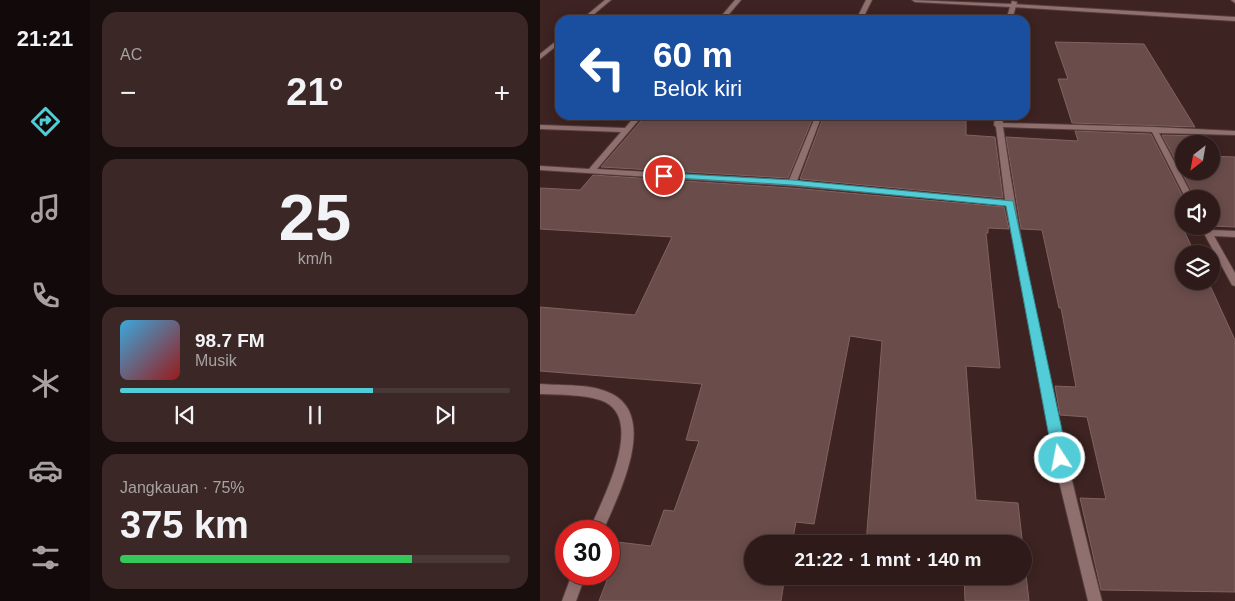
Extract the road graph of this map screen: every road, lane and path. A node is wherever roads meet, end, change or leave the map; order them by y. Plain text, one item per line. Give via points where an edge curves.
1 (608, 0) edge
2 (738, 0) edge
3 (869, 0) edge
4 (915, 0) edge
5 (1014, 3) edge
6 (590, 15) edge
7 (725, 15) edge
8 (862, 15) edge
9 (1010, 15) edge
10 (1235, 19) edge
11 (555, 44) edge
12 (540, 57) edge
13 (636, 120) edge
14 (817, 120) edge
15 (998, 120) edge
16 (540, 127) edge
17 (1154, 129) junction
18 (627, 130) junction
19 (1235, 132) edge
20 (540, 168) edge
21 (591, 172) junction
22 (792, 183) junction
23 (1185, 190) edge
24 (1010, 203) junction
25 (1220, 232) edge
26 (1235, 234) edge
27 (1209, 235) edge
28 (1235, 282) edge
29 (540, 389) edge
30 (600, 520) edge
31 (575, 585) edge
32 (569, 601) edge
33 (1095, 601) edge

1 - 6 street
2 - 7 street
3 - 8 street
4 - 5 street
5 - 9 street
5 - 10 street
11 - 12 street
13 - 18 street
14 - 22 street
15 - 17 street
15 - 24 street
16 - 18 street
17 - 19 street
17 - 23 street
18 - 21 street
20 - 21 street
21 - 22 street
22 - 24 street
24 - 33 street via 1064,477
25 - 26 street
27 - 28 street
29 - 30 street via 599,395 619,404 626,417 627,450
31 - 32 street

